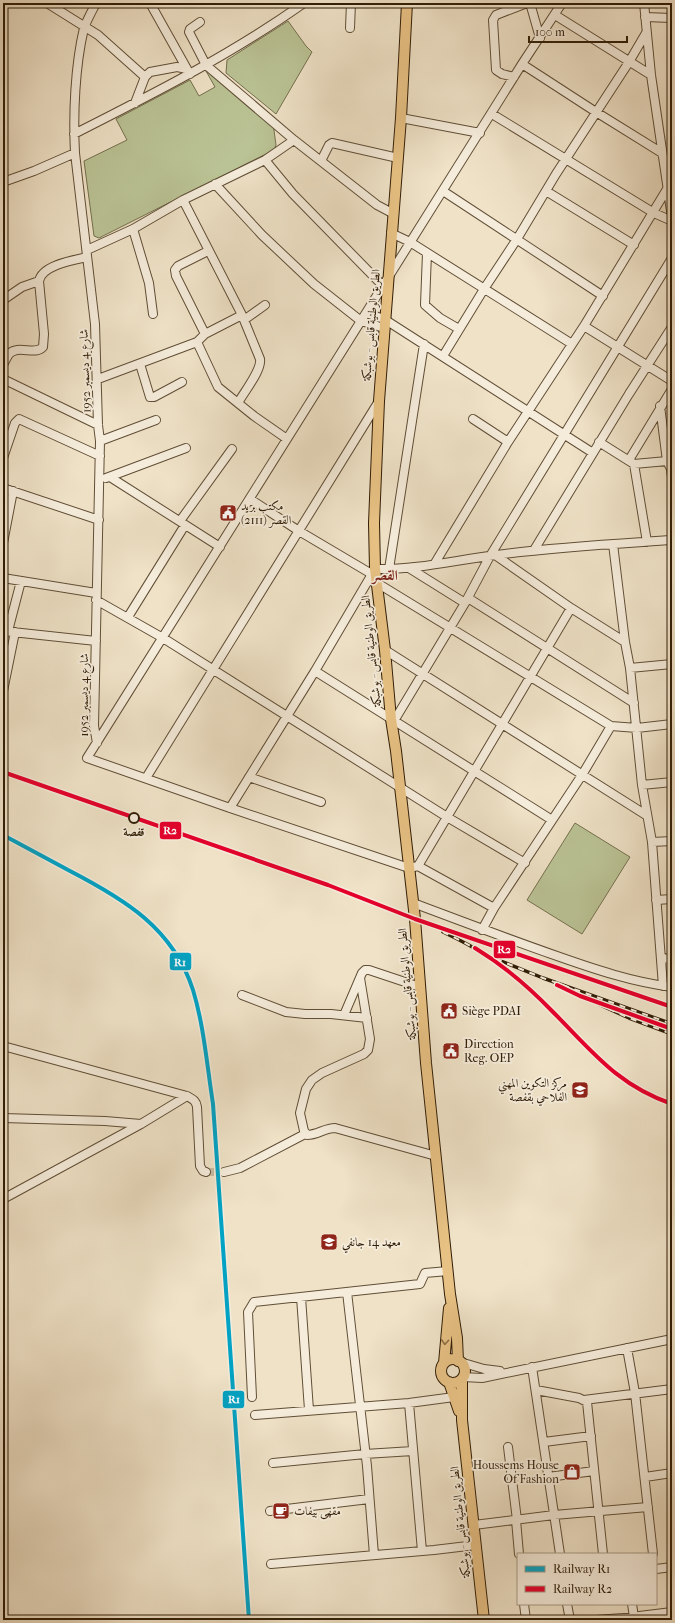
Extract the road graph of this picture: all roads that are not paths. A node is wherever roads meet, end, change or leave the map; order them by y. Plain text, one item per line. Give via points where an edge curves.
1 (47, 3) edge
2 (96, 3) edge
3 (150, 3) edge
4 (304, 3) edge
5 (351, 3) edge
6 (407, 3) edge
7 (528, 3) edge
8 (562, 3) edge
9 (644, 3) edge
10 (555, 15) junction
11 (645, 17) junction
12 (672, 18) edge
13 (200, 22) dead end
14 (85, 27) junction
15 (350, 28) dead end
16 (646, 33) junction
17 (540, 38) junction
18 (629, 62) junction
19 (522, 64) junction
20 (206, 65) junction
21 (189, 71) junction
22 (651, 74) junction
23 (145, 77) junction
24 (514, 77) junction
25 (135, 103) junction
26 (596, 112) junction
27 (492, 114) junction
28 (401, 118) junction
29 (286, 133) junction
30 (480, 133) junction
31 (74, 134) junction
32 (294, 140) junction
33 (284, 148) junction
34 (662, 153) junction
35 (75, 154) junction
36 (398, 158) junction
37 (566, 159) junction
38 (265, 160) junction
39 (321, 161) junction
40 (3, 182) edge
41 (215, 184) junction
42 (667, 189) junction
43 (443, 191) junction
44 (546, 191) junction
45 (182, 200) junction
46 (654, 213) junction
47 (394, 214) junction
48 (672, 218) edge
49 (672, 221) edge
50 (133, 229) junction
51 (391, 233) junction
52 (517, 239) junction
53 (410, 242) junction
54 (634, 245) junction
55 (208, 250) junction
56 (87, 253) junction
57 (427, 253) junction
58 (672, 258) edge
59 (389, 277) junction
60 (39, 281) junction
61 (383, 286) junction
62 (484, 289) junction
63 (603, 296) junction
64 (3, 300) edge
65 (265, 305) dead end
66 (366, 313) junction
67 (153, 314) dead end
68 (243, 317) junction
69 (361, 321) junction
70 (384, 324) junction
71 (584, 326) junction
72 (672, 327) edge
73 (460, 329) junction
74 (205, 334) junction
75 (197, 342) junction
76 (424, 344) junction
77 (572, 344) junction
78 (617, 348) junction
79 (443, 356) junction
80 (140, 364) junction
81 (3, 365) edge
82 (647, 366) junction
83 (3, 379) edge
84 (98, 379) junction
85 (672, 381) edge
86 (182, 382) dead end
87 (672, 388) edge
88 (378, 401) junction
89 (238, 403) junction
90 (660, 406) junction
91 (528, 412) junction
92 (473, 418) dead end
93 (156, 420) dead end
94 (98, 426) junction
95 (563, 434) junction
96 (287, 439) junction
97 (100, 441) junction
98 (508, 442) junction
99 (600, 442) junction
100 (186, 448) dead end
101 (232, 449) dead end
102 (593, 453) junction
103 (100, 456) junction
104 (3, 458) edge
105 (667, 461) junction
106 (632, 462) junction
107 (672, 472) edge
108 (110, 478) junction
109 (100, 479) junction
110 (3, 488) edge
111 (13, 491) junction
112 (250, 499) junction
113 (99, 520) junction
114 (183, 523) junction
115 (299, 531) junction
116 (672, 540) edge
117 (647, 542) junction
118 (3, 543) edge
119 (613, 544) junction
120 (220, 547) junction
121 (534, 550) junction
122 (492, 555) junction
123 (435, 563) junction
124 (409, 568) junction
125 (389, 569) junction
126 (375, 576) junction
127 (3, 578) edge
128 (20, 582) junction
129 (96, 596) junction
130 (466, 600) junction
131 (571, 608) junction
132 (128, 617) junction
133 (451, 627) junction
134 (9, 632) edge
135 (163, 638) junction
136 (96, 641) junction
137 (625, 642) junction
138 (546, 647) junction
139 (385, 650) junction
140 (672, 664) edge
141 (630, 668) junction
142 (213, 670) junction
143 (315, 671) junction
144 (422, 673) junction
145 (530, 676) junction
146 (3, 691) edge
147 (634, 703) junction
148 (287, 716) junction
149 (392, 720) junction
150 (672, 724) edge
151 (503, 725) junction
152 (611, 726) junction
153 (637, 728) junction
154 (97, 743) junction
155 (474, 771) junction
156 (582, 775) junction
157 (249, 777) junction
158 (146, 778) junction
159 (672, 782) edge
160 (642, 785) junction
161 (399, 787) junction
162 (321, 802) dead end
163 (230, 808) junction
164 (646, 815) junction
165 (447, 817) junction
166 (552, 820) junction
167 (672, 841) edge
168 (652, 842) junction
169 (525, 863) junction
170 (413, 867) junction
171 (672, 899) edge
172 (656, 900) junction
173 (413, 903) junction
174 (494, 908) junction
175 (482, 930) junction
176 (672, 958) edge
177 (662, 959) junction
178 (360, 978) junction
179 (663, 986) junction
180 (420, 987) junction
181 (672, 987) edge
182 (242, 995) dead end
183 (344, 1015) junction
184 (367, 1018) junction
185 (3, 1046) edge
186 (187, 1096) junction
187 (3, 1118) edge
188 (141, 1124) junction
189 (305, 1134) junction
190 (436, 1156) junction
191 (206, 1172) dead end
192 (224, 1172) tunnel mouth
193 (3, 1199) edge
194 (448, 1271) junction
195 (347, 1292) junction
196 (450, 1294) junction
197 (301, 1297) junction
198 (672, 1339) edge
199 (627, 1348) junction
200 (459, 1361) junction
201 (444, 1363) junction
202 (532, 1367) junction
203 (509, 1371) junction
204 (462, 1378) junction
205 (449, 1382) junction
206 (672, 1389) edge
207 (536, 1390) junction
208 (635, 1393) junction
209 (252, 1397) dead end
210 (454, 1397) junction
211 (584, 1400) junction
212 (409, 1403) junction
213 (360, 1406) junction
214 (309, 1410) junction
215 (255, 1415) dead end
216 (462, 1420) junction
217 (591, 1436) junction
218 (544, 1442) junction
219 (508, 1447) dead end
220 (413, 1451) junction
221 (365, 1454) junction
222 (274, 1463) dead end
223 (594, 1471) junction
224 (672, 1473) edge
225 (548, 1477) junction
226 (645, 1477) junction
227 (369, 1499) junction
228 (648, 1507) junction
229 (270, 1511) dead end
230 (599, 1512) junction
231 (554, 1515) junction
232 (517, 1520) junction
233 (474, 1525) junction
234 (476, 1545) junction
235 (422, 1552) junction
236 (519, 1553) edge
237 (560, 1553) edge
238 (603, 1553) edge
239 (653, 1553) edge
240 (374, 1555) junction
241 (271, 1564) dead end
242 (672, 1567) edge
243 (657, 1570) edge
244 (524, 1605) edge
245 (567, 1605) edge
246 (632, 1605) edge
247 (672, 1612) edge
248 (634, 1617) junction
249 (484, 1620) edge
250 (526, 1620) edge
251 (570, 1620) edge
252 (596, 1620) edge

1 - 14 street
2 - 14 street, شارع 4 ديسمبر 1952
3 - 21 street
4 - 20 street
5 - 15 street
6 - 28 main road, الطريق الوطنية قابس - بوشبكة
7 - 17 street
7 - 24 street via 496,15 493,20 496,70
8 - 10 street
9 - 11 street
10 - 17 street
10 - 18 street
11 - 12 street
11 - 16 street
13 - 20 street via 189,32
14 - 23 street via 98,35
14 - 31 street, شارع 4 ديسمبر 1952 via 75,100
16 - 18 street
16 - 22 street
17 - 19 street
18 - 22 street
18 - 26 street
19 - 24 street
19 - 26 street
20 - 21 street
20 - 29 street
21 - 23 street via 177,67 150,72
21 - 25 street
22 - 34 street
23 - 25 street
24 - 27 street
25 - 31 street
26 - 34 street
26 - 37 street
27 - 30 street
27 - 37 street
28 - 30 street
28 - 36 main road, الطريق الوطنية قابس - بوشبكة
29 - 32 street
29 - 33 street
30 - 43 street
31 - 35 street, شارع 4 ديسمبر 1952
32 - 33 street
32 - 39 street
33 - 38 street
34 - 42 street
35 - 40 street
35 - 56 street, شارع 4 ديسمبر 1952
36 - 39 street via 332,143
36 - 47 main road, الطريق الوطنية قابس - بوشبكة
37 - 44 street
37 - 46 street
38 - 41 street
38 - 61 street via 294,194
39 - 47 street
41 - 45 street
41 - 69 street via 314,284
42 - 46 street
42 - 48 street
43 - 52 street
43 - 53 street
44 - 52 street
44 - 54 street
45 - 50 street
45 - 55 street
46 - 49 street
46 - 54 street
47 - 51 main road, الطريق الوطنية قابس - بوشبكة
50 - 56 street
50 - 67 street via 149,283
51 - 53 street
51 - 59 main road, الطريق الوطنية قابس - بوشبكة
52 - 62 street
52 - 63 street
53 - 57 street
53 - 59 street
54 - 63 street
55 - 68 street
55 - 74 street via 175,270
56 - 60 street via 50,268 41,275
56 - 84 street, شارع 4 ديسمبر 1952
57 - 62 street
57 - 73 street via 424,303 440,318
58 - 78 street
59 - 61 street
59 - 70 main road, الطريق الوطنية قابس - بوشبكة
60 - 64 street via 22,287
60 - 81 street via 44,334 42,347 38,350 16,350 8,356
61 - 66 street
62 - 73 street
62 - 77 street
63 - 71 street
65 - 68 street
66 - 69 street
66 - 70 street
68 - 74 street
68 - 89 street via 261,363
69 - 70 street
69 - 96 street
70 - 76 street
70 - 88 main road, الطريق الوطنية قابس - بوشبكة
71 - 77 street
71 - 78 street
72 - 82 street
73 - 79 street
74 - 75 street
75 - 80 street
75 - 89 street via 218,387
76 - 79 street
76 - 125 street
77 - 91 street
78 - 82 street
78 - 95 street
79 - 91 street
80 - 84 street
80 - 86 street via 150,397
82 - 85 street
82 - 99 street
83 - 94 street
84 - 94 street, شارع 4 ديسمبر 1952
87 - 90 street
88 - 115 street
88 - 126 main road, الطريق الوطنية قابس - بوشبكة
89 - 96 street
90 - 105 street
90 - 106 street
91 - 95 street
91 - 98 street
92 - 98 street
93 - 97 street
94 - 97 street, شارع 4 ديسمبر 1952
95 - 102 street
95 - 122 street
96 - 112 street
97 - 103 street, شارع 4 ديسمبر 1952
98 - 123 street
99 - 102 street
99 - 106 street
100 - 108 street
101 - 114 street
102 - 121 street
103 - 104 street via 19,419 15,422
103 - 109 street, شارع 4 ديسمبر 1952
105 - 106 street
105 - 107 street
106 - 117 street
108 - 109 street
108 - 114 street
109 - 113 street, شارع 4 ديسمبر 1952
110 - 111 street
111 - 113 street
111 - 118 street
112 - 115 street
112 - 120 street
113 - 129 street, شارع 4 ديسمبر 1952
114 - 120 street
114 - 132 street
115 - 126 street
115 - 142 street
116 - 117 street
117 - 119 street
119 - 121 street
119 - 137 street
120 - 135 street
121 - 122 street
122 - 123 street
122 - 130 street
122 - 131 street
123 - 124 street
124 - 125 street
124 - 130 street
125 - 126 street
126 - 133 street
126 - 139 main road, الطريق الوطنية قابس - بوشبكة
126 - 143 street
127 - 128 street
128 - 129 street
128 - 134 street
129 - 132 street
129 - 136 street, شارع 4 ديسمبر 1952
130 - 133 street
130 - 138 street
131 - 137 street
131 - 138 street
132 - 135 street
133 - 144 street
133 - 145 street
134 - 136 street
134 - 146 street
135 - 142 street
135 - 154 street
136 - 154 street, شارع 4 ديسمبر 1952 via 94,726
137 - 141 street
138 - 145 street
138 - 147 street
139 - 144 street
139 - 149 main road, الطريق الوطنية قابس - بوشبكة
140 - 141 street
141 - 147 street
142 - 148 street
142 - 158 street
143 - 148 street
143 - 149 street
144 - 149 street
144 - 151 street
145 - 151 street
145 - 152 street
147 - 153 street
148 - 157 street
148 - 161 street
149 - 155 street
149 - 161 main road, الطريق الوطنية قابس - بوشبكة
150 - 153 street
151 - 155 street
151 - 156 street
152 - 153 street
152 - 156 street
153 - 160 street
154 - 158 street via 87,758
155 - 165 street
155 - 166 street
156 - 164 street
156 - 166 street
157 - 162 street
157 - 163 street
158 - 163 street
159 - 160 street
160 - 164 street
161 - 165 street
161 - 170 main road, الطريق الوطنية قابس - بوشبكة
163 - 170 street
164 - 168 street
165 - 169 street
165 - 170 street
166 - 169 street
167 - 168 street
168 - 172 street
169 - 174 street
170 - 173 main road, الطريق الوطنية قابس - بوشبكة
170 - 174 street
171 - 172 street
172 - 177 street
173 - 175 street
173 - 180 main road, الطريق الوطنية قابس - بوشبكة
174 - 175 street
175 - 179 street via 603,972
176 - 177 street
177 - 179 street
178 - 180 street via 365,970 369,970
178 - 183 street
178 - 184 street
179 - 181 street
180 - 190 main road, الطريق الوطنية قابس - بوشبكة
182 - 183 street via 286,1012
183 - 184 street
184 - 189 street via 370,1039 368,1050 322,1073 312,1080 306,1089 300,1113
185 - 186 street
186 - 188 street
186 - 191 street via 196,1102 200,1166
187 - 188 street via 105,1120
188 - 193 street
189 - 190 street via 311,1135 334,1128
189 - 192 street via 240,1168
190 - 194 main road, الطريق الوطنية قابس - بوشبكة
194 - 195 street via 425,1273 420,1284
194 - 196 main road, الطريق الوطنية قابس - بوشبكة
195 - 197 street
195 - 213 street
196 - 200 main road, الطريق الوطنية قابس - بوشبكة
196 -> 201 main road, الطريق الوطنية قابس - بوشبكة
197 - 209 street via 254,1302 248,1312
197 - 214 street
198 - 199 street
199 - 202 street
199 - 208 street
200 - 201 main road via 451,1359
200 - 203 street via 484,1370
200 - 204 main road via 464,1369
201 - 205 main road via 441,1372 443,1379
202 - 203 street
202 - 207 street
203 - 204 street via 482,1378
204 - 205 main road via 458,1382
204 - 216 main road, الطريق الوطنية قابس - بوشبكة
205 - 210 main road, الطريق الوطنية قابس - بوشبكة
206 - 208 street
207 - 211 street
207 - 218 street
208 - 211 street
208 - 226 street
210 - 212 street
210 - 216 main road, الطريق الوطنية قابس - بوشبكة
211 - 217 street via 588,1406
212 - 213 street
212 - 220 street
213 - 214 street
213 - 221 street
214 - 215 street
216 - 233 main road, الطريق الوطنية قابس - بوشبكة
217 - 218 street
217 - 223 street
218 - 225 street
219 - 232 street
220 - 221 street
220 - 235 street
221 - 222 street
221 - 227 street
223 - 225 street
223 - 230 street
224 - 226 street
225 - 231 street
226 - 228 street
227 - 229 street
227 - 240 street
228 - 230 street
228 - 239 street
230 - 231 street
230 - 238 street
231 - 232 street
231 - 237 street
232 - 233 street
232 - 236 street
233 - 234 main road, الطريق الوطنية قابس - بوشبكة
234 - 235 street
234 - 249 main road, الطريق الوطنية قابس - بوشبكة
235 - 240 street
240 - 241 street
242 - 243 street
244 - 250 street
245 - 251 street
246 - 248 street
247 - 248 street
248 - 252 street

